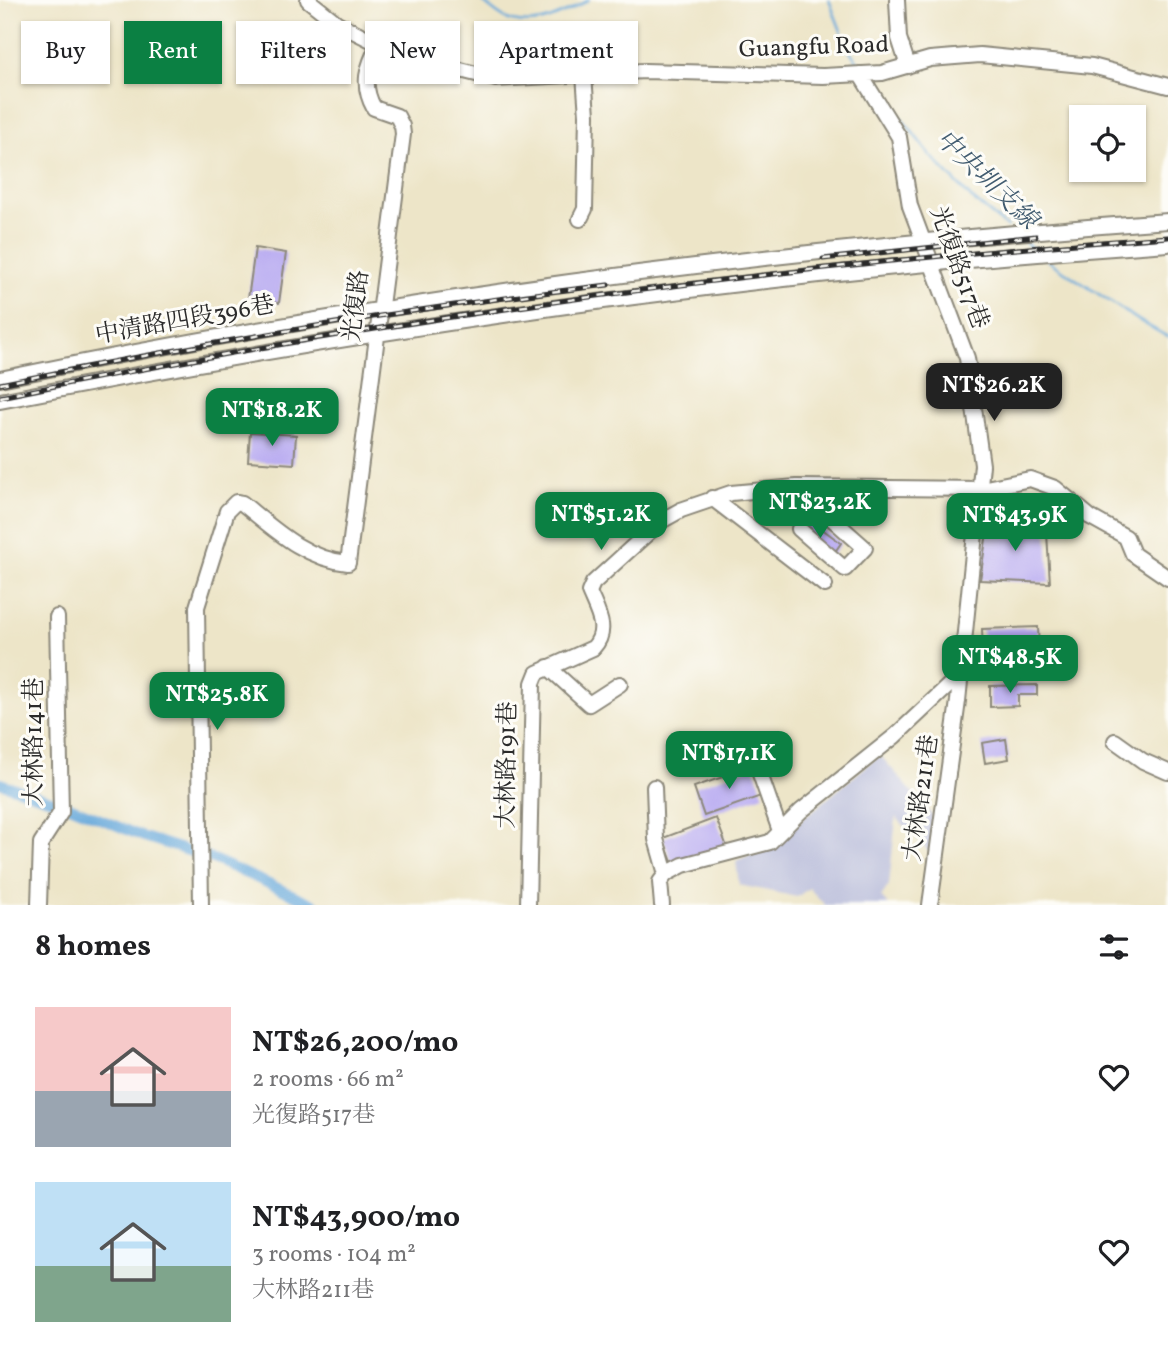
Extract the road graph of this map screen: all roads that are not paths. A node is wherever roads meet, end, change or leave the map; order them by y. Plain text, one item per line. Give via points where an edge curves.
1 (308, 0) edge
2 (897, 0) edge
3 (365, 37) edge
4 (908, 66) junction
5 (638, 71) edge
6 (860, 74) junction
7 (366, 84) edge
8 (585, 84) edge
9 (1168, 86) edge
10 (580, 219) dead end
11 (1168, 221) edge
12 (1139, 223) junction
13 (923, 241) junction
14 (1168, 244) edge
15 (1143, 245) junction
16 (931, 263) junction
17 (379, 311) junction
18 (376, 335) junction
19 (0, 380) edge
20 (0, 401) edge
21 (796, 487) junction
22 (981, 489) junction
23 (712, 498) junction
24 (799, 529) dead end
25 (1168, 578) edge
26 (825, 585) dead end
27 (57, 617) dead end
28 (548, 667) junction
29 (961, 674) junction
30 (620, 684) dead end
31 (1115, 741) dead end
32 (752, 751) dead end
33 (1168, 772) edge
34 (654, 787) dead end
35 (780, 831) junction
36 (666, 874) junction
37 (38, 905) edge
38 (201, 905) edge
39 (528, 905) edge
40 (662, 905) edge
41 (930, 905) edge

1 - 3 street, Guangfu Road via 337,23
2 - 4 street via 899,38
4 - 6 street, Guangfu Road
4 - 9 street, Guangfu Road via 930,58 980,55 1092,66
5 - 6 street, Guangfu Road
6 - 13 street, 光復路517巷 via 899,137 910,206
7 - 17 street, 光復路 via 374,108 397,116 402,126
8 - 10 street via 585,208
11 - 12 street, 中清路四段396巷
12 - 13 street, 中清路四段396巷
12 - 15 street
13 - 16 street, 光復路517巷
13 - 17 street, 中清路四段396巷 via 543,286
14 - 15 street, 中清路四段396巷
15 - 16 street, 中清路四段396巷
16 - 18 street, 中清路四段396巷 via 662,294
16 - 22 street, 光復路517巷 via 967,358 982,465
17 - 18 street, 光復路
17 - 19 street, 中清路四段396巷
18 - 20 street, 中清路四段396巷
18 - 38 street, 光復路 via 348,563 310,554 236,502 227,511 197,607
21 - 22 street
21 - 23 street
21 - 24 street via 865,548 845,569
22 - 25 street via 1030,479 1055,488 1090,517 1126,537 1133,554
22 - 29 street, 大林路211巷
23 - 26 street
23 - 28 street via 661,521 593,583 589,592 603,629 599,641 593,648
27 - 37 street, 大林路141巷 via 61,812 41,843
28 - 30 street via 589,704
28 - 39 street, 大林路191巷 via 537,673 533,683
29 - 35 street via 895,736
29 - 41 street, 大林路211巷
31 - 33 street
32 - 35 street
34 - 36 street via 656,839
35 - 36 street via 769,842 683,865
36 - 40 street via 660,882

